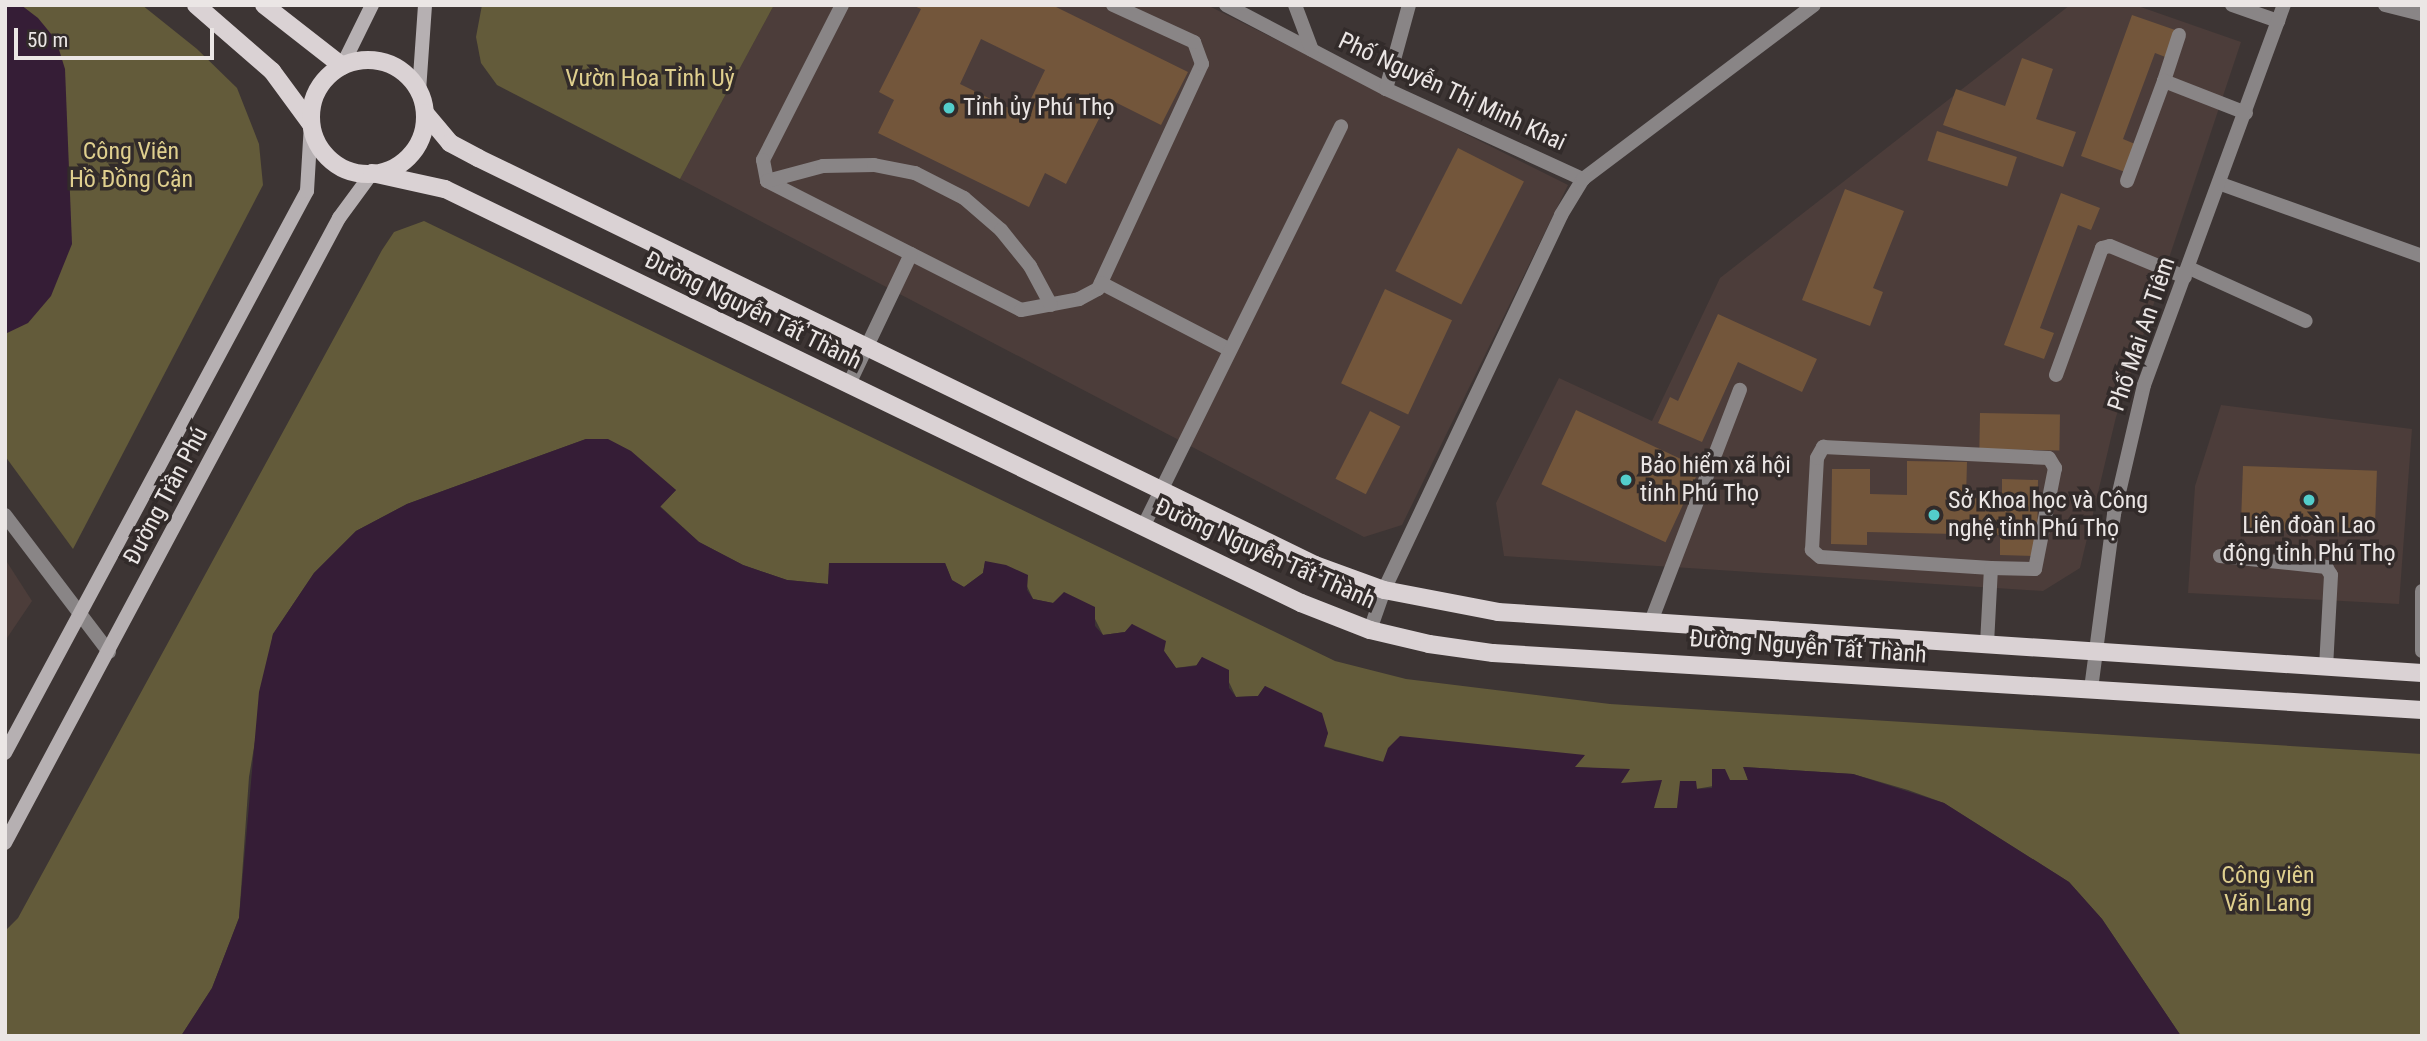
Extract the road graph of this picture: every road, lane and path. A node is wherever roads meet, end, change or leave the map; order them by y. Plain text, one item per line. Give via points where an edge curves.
1 (196, 5) edge
2 (264, 5) edge
3 (372, 5) edge
4 (425, 5) edge
5 (842, 5) edge
6 (1113, 5) edge
7 (1226, 5) edge
8 (1295, 5) edge
9 (1409, 5) edge
10 (1814, 5) edge
11 (2232, 5) edge
12 (2284, 5) edge
13 (2385, 5) edge
14 (2422, 14) edge
15 (2278, 21) junction
16 (2179, 35) dead end
17 (1312, 50) junction
18 (342, 66) junction
19 (2164, 81) junction
20 (1386, 89) junction
21 (418, 91) junction
22 (425, 113) junction
23 (2246, 113) junction
24 (311, 124) junction
25 (1340, 126) dead end
26 (372, 173) junction
27 (1583, 179) junction
28 (767, 181) junction
29 (2127, 181) dead end
30 (2221, 184) junction
31 (911, 254) junction
32 (2422, 256) edge
33 (2187, 273) junction
34 (1101, 283) junction
35 (1051, 305) junction
36 (2306, 321) dead end
37 (866, 347) junction
38 (1230, 350) junction
39 (2056, 375) dead end
40 (849, 384) junction
41 (1740, 390) dead end
42 (1161, 490) junction
43 (5, 515) edge
44 (1143, 527) junction
45 (2220, 556) dead end
46 (1991, 568) junction
47 (1384, 590) junction
48 (2422, 591) edge
49 (80, 614) junction
50 (1650, 624) junction
51 (1370, 630) junction
52 (1987, 644) junction
53 (2095, 650) junction
54 (2422, 651) edge
55 (109, 652) junction
56 (2326, 666) junction
57 (2422, 673) edge
58 (2091, 689) junction
59 (2422, 710) edge
60 (5, 753) edge
61 (5, 843) edge

1 - 24 main road via 272,71
2 - 18 main road
3 - 18 main road
4 - 21 main road
5 - 28 street via 763,160
6 - 34 street via 1194,43 1202,64
7 - 17 street, Phố Nguyễn Thị Minh Khai
8 - 17 street
9 - 20 street
10 - 27 street
11 - 15 street
12 - 15 street, Phố Mai An Tiêm
13 - 14 street
15 - 23 street, Phố Mai An Tiêm
16 - 19 street
17 - 20 street, Phố Nguyễn Thị Minh Khai
18 - 21 main road via 364,60 386,63 405,74
18 - 24 main road via 317,90
19 - 23 street
19 - 29 street
20 - 27 street, Phố Nguyễn Thị Minh Khai
21 - 22 main road
22 - 26 main road via 422,135 411,154 393,167
22 - 37 main road, Đường Nguyễn Tất Thành via 458,149
23 - 30 street, Phố Mai An Tiêm
24 - 26 main road via 320,148 332,161
24 - 49 main road, Đường Trần Phú via 307,191
25 - 38 street
26 - 40 main road, Đường Nguyễn Tất Thành via 445,189
26 - 55 main road, Đường Trần Phú via 339,218
27 - 47 street
28 - 31 street
28 - 35 street via 823,166 874,166 915,173 964,198 1001,230 1030,266
30 - 32 street
30 - 33 street, Phố Mai An Tiêm
31 - 35 street via 1021,310
31 - 37 street
33 - 36 street
33 - 39 street via 2110,246 2102,248
33 - 53 street, Phố Mai An Tiêm via 2144,385 2124,466
34 - 35 street via 1091,294
34 - 38 street
37 - 40 street
37 - 42 main road, Đường Nguyễn Tất Thành
38 - 42 street
40 - 44 main road, Đường Nguyễn Tất Thành
41 - 50 street
42 - 44 street
42 - 47 main road, Đường Nguyễn Tất Thành via 1315,565
43 - 49 street
44 - 51 main road, Đường Nguyễn Tất Thành via 1301,603
45 - 56 street via 2326,567 2331,575
46 - 46 street via 1820,557 1812,550 1817,457 1823,447 2049,458 2055,468 2035,569
46 - 52 street
47 - 50 main road, Đường Nguyễn Tất Thành via 1498,612
47 - 51 street
48 - 54 street
49 - 55 street
49 - 60 main road, Đường Trần Phú
50 - 52 main road, Đường Nguyễn Tất Thành
51 - 58 main road, Đường Nguyễn Tất Thành via 1493,653
52 - 53 main road, Đường Nguyễn Tất Thành
53 - 56 main road, Đường Nguyễn Tất Thành
53 - 58 street, Phố Mai An Tiêm
55 - 61 main road, Đường Trần Phú
56 - 57 main road, Đường Nguyễn Tất Thành
58 - 59 main road, Đường Nguyễn Tất Thành

